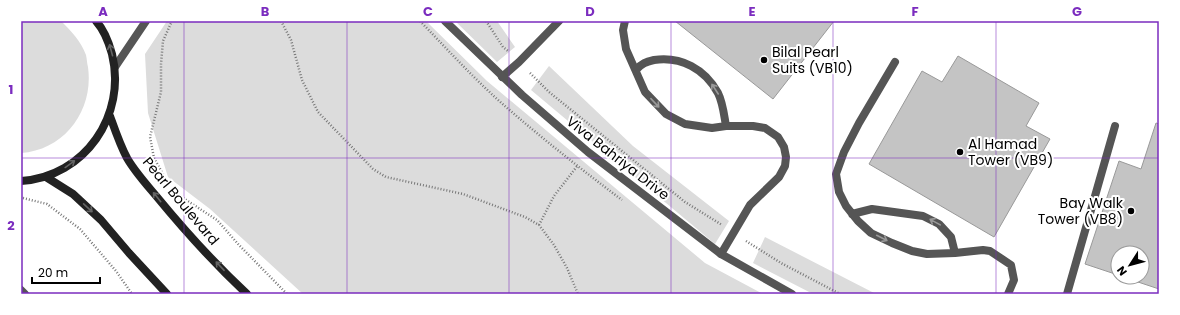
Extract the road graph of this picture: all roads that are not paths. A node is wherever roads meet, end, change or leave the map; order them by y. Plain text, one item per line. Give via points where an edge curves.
1 (96, 21) edge
2 (146, 21) edge
3 (445, 21) edge
4 (559, 21) edge
5 (625, 21) edge
6 (895, 62) dead end
7 (115, 67) junction
8 (636, 70) junction
9 (502, 77) junction
10 (110, 116) junction
11 (726, 126) junction
12 (1115, 126) dead end
13 (46, 177) junction
14 (21, 181) edge
15 (852, 214) junction
16 (955, 253) junction
17 (720, 254) junction
18 (21, 290) edge
19 (25, 294) edge
20 (167, 294) edge
21 (247, 294) edge
22 (792, 294) edge
23 (1008, 294) edge
24 (1067, 294) edge

7 -> 1 main road via 109,45
2 - 7 street
3 - 9 street, Viva Bahriya Drive
4 - 9 street
5 - 8 street via 623,30 626,49
6 - 15 street via 859,123 836,174 839,192
7 - 10 main road via 115,92
8 -> 11 street via 645,92 666,114 685,124 712,128
11 -> 8 street via 719,94 702,73 687,63 660,59 647,61
9 - 17 street, Viva Bahriya Drive via 588,152
13 -> 10 main road via 67,167 85,153 100,136
21 -> 10 main road, Pearl Boulevard via 148,186 128,159
11 - 17 street via 765,128 778,137 786,157 785,166 779,177 750,205
12 - 24 street
13 - 14 main road
13 -> 20 main road via 74,194 101,220
15 -> 16 street via 871,233 912,251 927,254
16 -> 15 street via 951,238 939,224 923,216 872,209
16 - 23 street via 990,251 1011,265 1014,280
17 - 22 street, Viva Bahriya Drive
18 - 19 street

